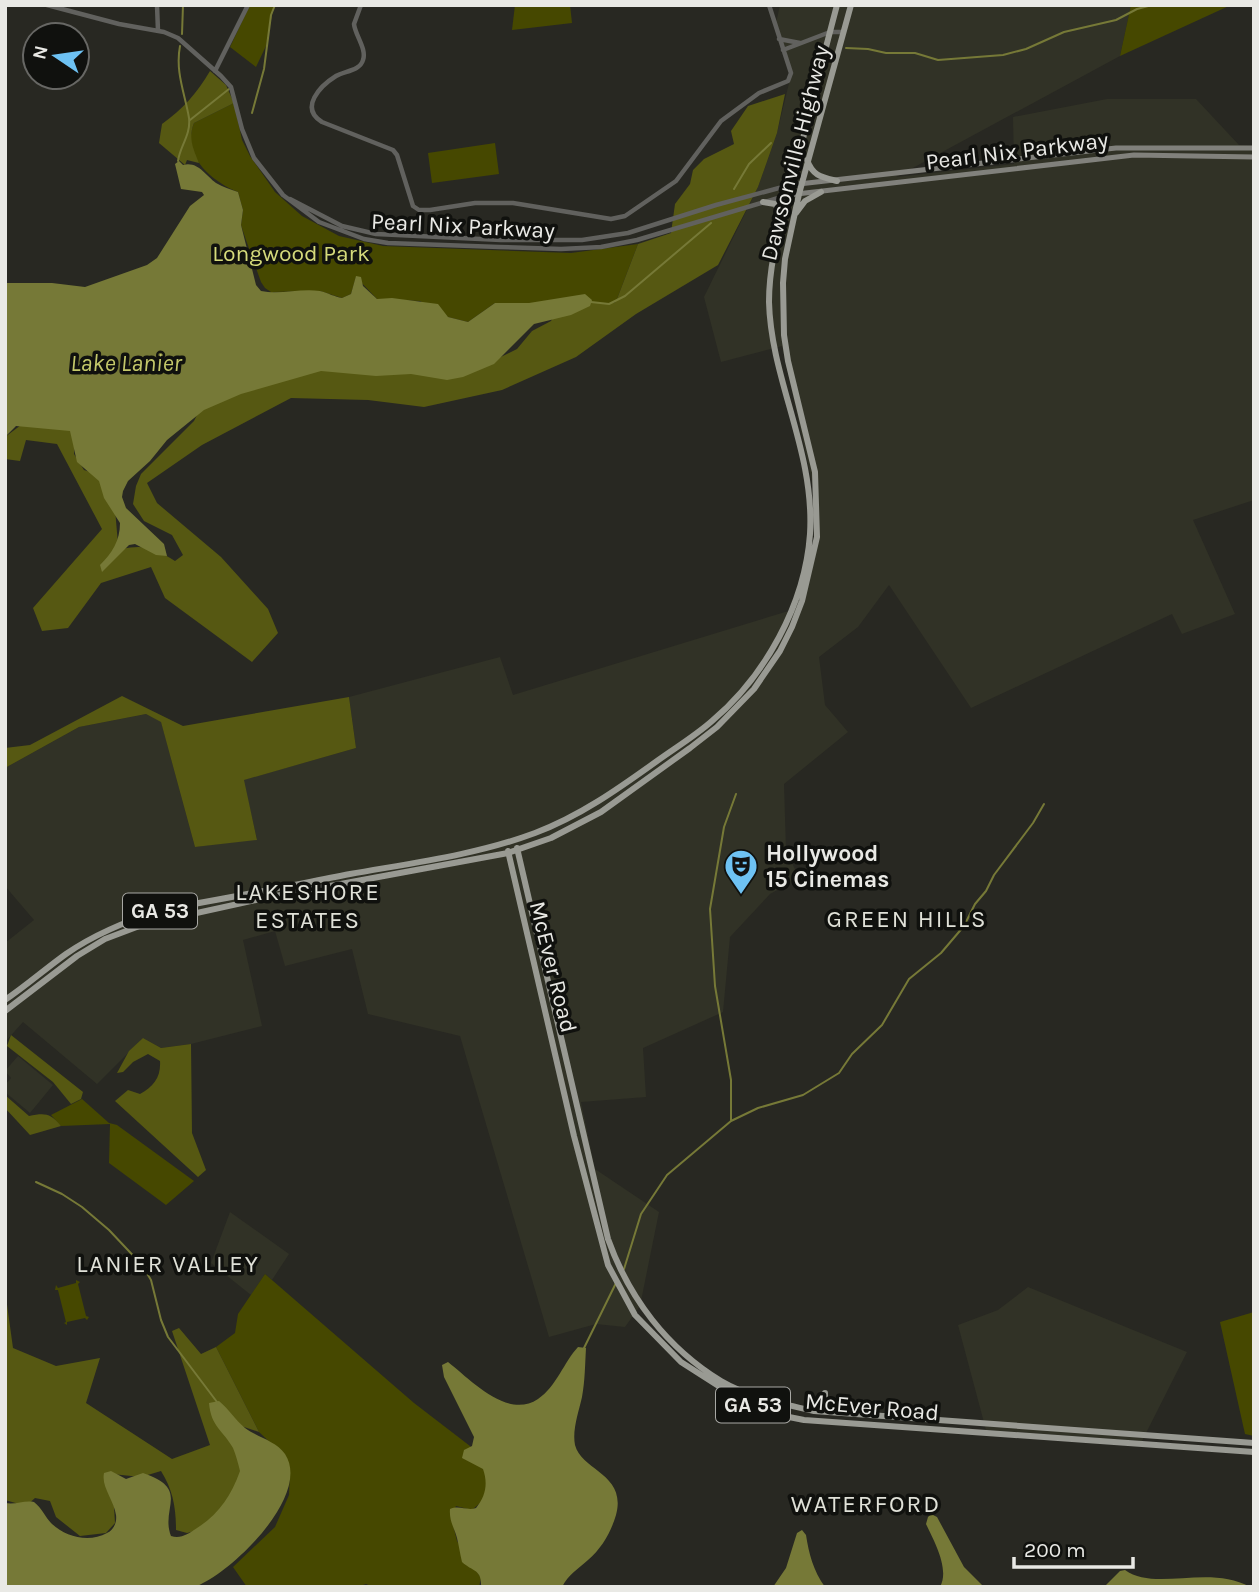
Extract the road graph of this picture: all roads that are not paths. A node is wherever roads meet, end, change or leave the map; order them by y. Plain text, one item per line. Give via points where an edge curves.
1 (47, 5) edge
2 (156, 5) edge
3 (248, 5) edge
4 (361, 5) edge
5 (769, 5) edge
6 (837, 5) edge
7 (851, 5) edge
8 (158, 31) junction
9 (830, 32) junction
10 (842, 32) junction
11 (779, 39) junction
12 (801, 43) junction
13 (783, 50) junction
14 (215, 71) junction
15 (1254, 148) edge
16 (1254, 157) edge
17 (807, 160) junction
18 (837, 181) junction
19 (801, 183) junction
20 (790, 185) junction
21 (821, 192) junction
22 (799, 194) junction
23 (283, 195) junction
24 (788, 195) junction
25 (764, 202) junction
26 (782, 215) junction
27 (793, 217) junction
28 (514, 840) junction
29 (505, 842) junction
30 (517, 850) junction
31 (508, 853) junction
32 (345, 875) junction
33 (347, 883) junction
34 (533, 959) junction
35 (5, 1000) edge
36 (554, 1010) junction
37 (5, 1011) edge
38 (825, 1393) dead end
39 (869, 1416) junction
40 (1254, 1443) edge
41 (1254, 1452) edge

1 - 8 street
2 - 8 street
3 - 14 street
4 - 13 street via 354,24 364,60 326,83 312,109 322,122 391,148 410,202 419,209 493,202 620,218 676,181 712,131 737,109 788,81 791,73
5 - 11 street
6 - 9 main road, Dawsonville Highway
7 - 10 main road, Dawsonville Highway
8 - 14 street via 178,38
9 - 10 street
9 - 12 street
9 - 20 main road, Dawsonville Highway
10 - 17 main road, Dawsonville Highway
11 - 12 street
11 - 13 street
12 - 13 street
14 - 23 street via 231,88 254,158
15 - 18 main road, Pearl Nix Parkway via 1116,148
16 - 21 main road, Pearl Nix Parkway via 1134,155
17 - 18 main road via 818,177
17 - 19 main road, Dawsonville Highway
18 - 19 main road, Pearl Nix Parkway
19 - 20 main road, Pearl Nix Parkway
19 - 22 main road, Dawsonville Highway
20 - 23 street, Pearl Nix Parkway via 628,233 572,241 376,234 342,226
20 - 24 main road, Dawsonville Highway
21 - 22 main road, Pearl Nix Parkway
21 - 27 main road via 805,201
22 - 24 main road, Pearl Nix Parkway
22 - 27 main road, Dawsonville Highway
23 - 25 street, Pearl Nix Parkway via 319,222 377,241 561,250 637,240
24 - 25 street, Pearl Nix Parkway
24 - 26 main road, Dawsonville Highway
25 - 26 main road via 775,204
26 - 28 main road, Dawsonville Highway via 770,282 772,337 810,490 807,555 789,616 757,672 712,721 584,811
27 - 30 main road, Dawsonville Highway via 783,270 784,335 814,466 817,537 792,627 762,679 717,727 601,811
28 - 29 main road, Dawsonville Highway / GA 53
28 - 30 main road, McEver Road / GA 53
29 - 31 main road, McEver Road
29 - 32 main road, Dawsonville Highway / GA 53
30 - 31 main road, Dawsonville Highway
30 - 36 main road, McEver Road / GA 53
31 - 33 main road, Dawsonville Highway / GA 53
31 - 34 main road, McEver Road / GA 53
32 - 33 main road
32 - 35 main road, Dawsonville Highway / GA 53 via 164,909 108,930
33 - 37 main road, Dawsonville Highway / GA 53 via 142,925 77,956
34 - 36 main road via 539,964
34 - 41 main road, McEver Road / GA 53 via 608,1265 635,1315 699,1375 742,1401 812,1421
36 - 39 main road, McEver Road / GA 53 via 608,1239 626,1282 649,1318 696,1364 722,1382 814,1411
38 - 39 main road via 828,1409
39 - 40 main road, McEver Road / GA 53

